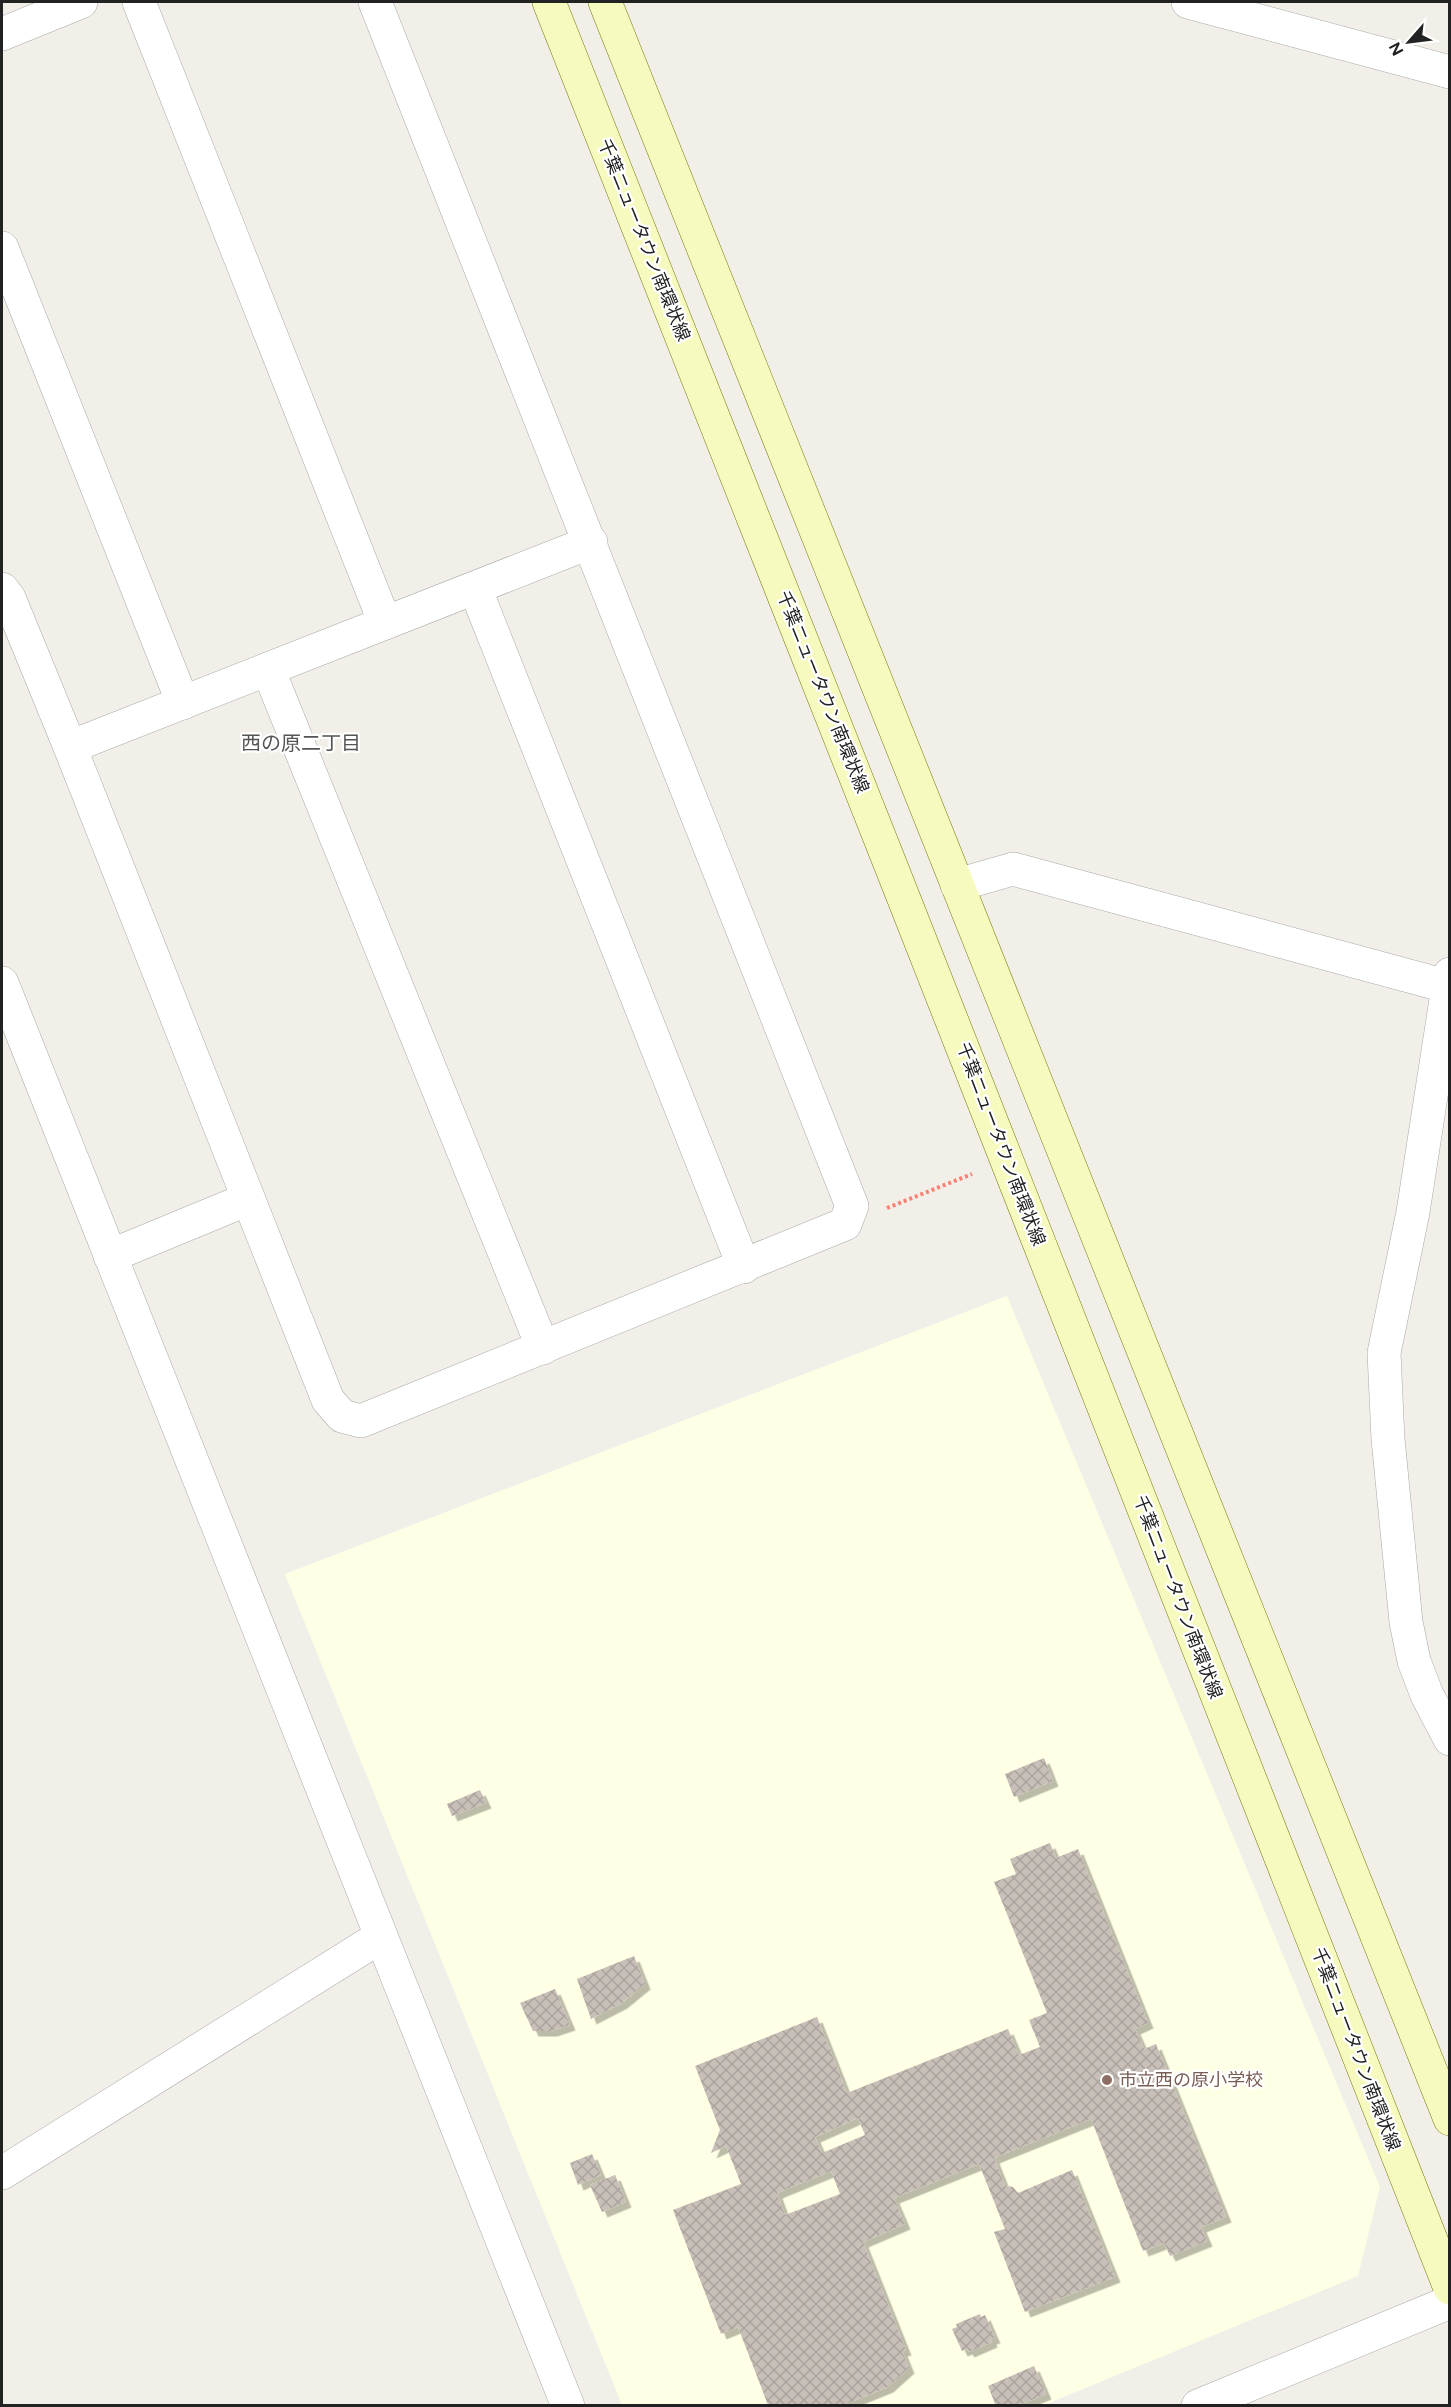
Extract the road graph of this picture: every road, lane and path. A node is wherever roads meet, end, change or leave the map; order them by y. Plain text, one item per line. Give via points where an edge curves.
1 (81, 2) edge
2 (138, 2) edge
3 (375, 2) edge
4 (549, 2) edge
5 (605, 2) edge
6 (1188, 2) edge
7 (2, 34) edge
8 (1449, 72) edge
9 (2, 248) edge
10 (591, 542) junction
11 (475, 588) junction
12 (2, 589) edge
13 (385, 623) junction
14 (268, 669) junction
15 (183, 703) junction
16 (70, 747) junction
17 (957, 885) junction
18 (2, 983) edge
19 (1449, 983) edge
20 (1007, 1160) junction
21 (248, 1199) junction
22 (845, 1224) junction
23 (110, 1256) junction
24 (744, 1267) junction
25 (543, 1348) junction
26 (1449, 1739) edge
27 (380, 1937) junction
28 (1449, 2119) edge
29 (2, 2173) edge
30 (1449, 2288) edge
31 (1449, 2302) edge
32 (568, 2406) edge
33 (1198, 2406) edge

1 - 7 street
2 - 13 street
3 - 10 street
4 - 20 main road, 千葉ニュータウン南環状線
5 - 17 main road
6 - 8 street
9 - 15 street
10 - 11 street
10 - 22 street via 852,1206
11 - 13 street
11 - 24 street
12 - 16 street
13 - 14 street
14 - 15 street
14 - 25 street
15 - 16 street
16 - 21 street
17 - 19 street via 1013,869
17 - 28 main road
18 - 23 street
19 - 26 street via 1413,1212 1384,1353 1406,1622 1426,1695
20 - 22 path
20 - 30 main road, 千葉ニュータウン南環状線
21 - 23 street
21 - 25 street via 328,1400 342,1416 361,1421
22 - 24 street
23 - 27 street
24 - 25 street
27 - 29 street
27 - 32 street
31 - 33 street

